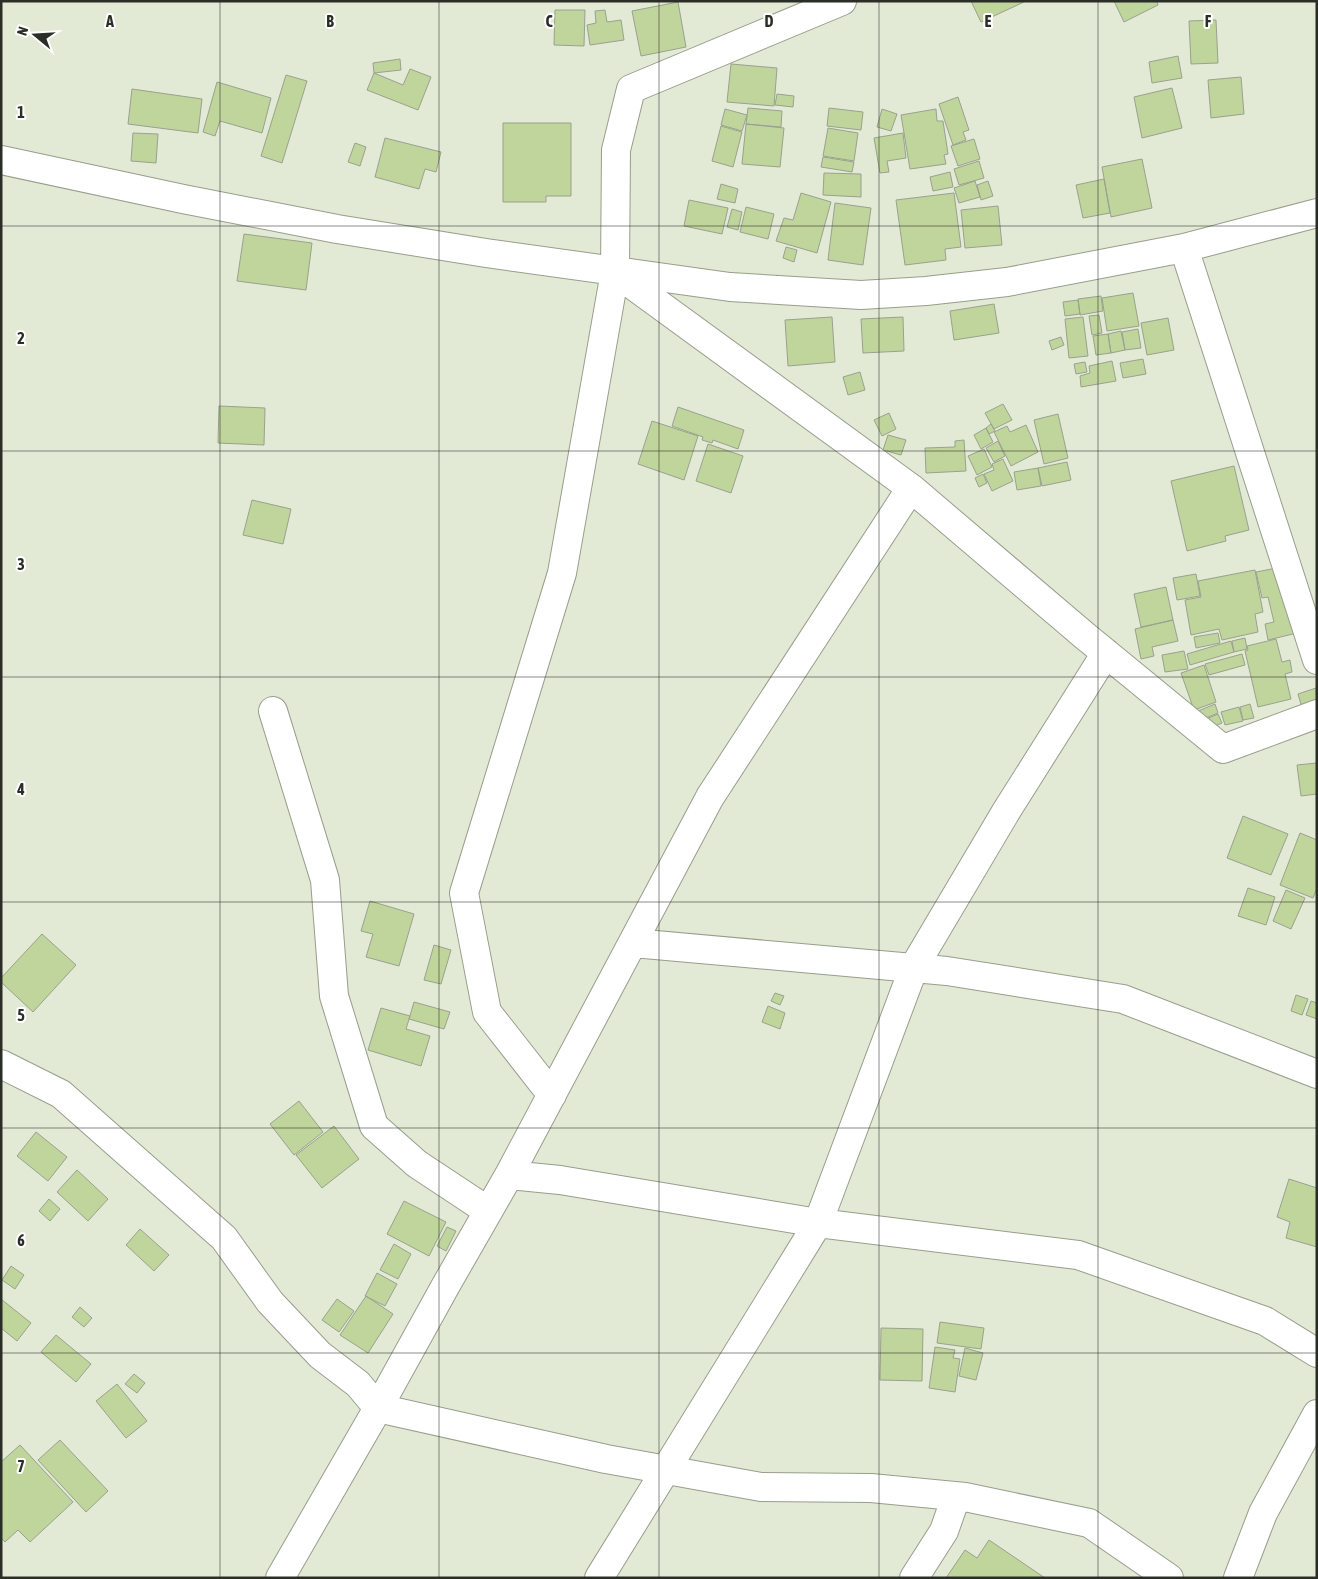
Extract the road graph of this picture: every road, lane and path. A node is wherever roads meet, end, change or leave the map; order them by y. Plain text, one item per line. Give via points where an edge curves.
1 (842, 1) edge
2 (1, 160) edge
3 (1317, 213) edge
4 (1184, 248) junction
5 (615, 272) junction
6 (911, 488) junction
7 (1106, 653) junction
8 (1317, 660) edge
9 (273, 711) dead end
10 (1317, 714) edge
11 (633, 943) junction
12 (914, 967) junction
13 (1, 1064) edge
14 (1317, 1074) edge
15 (552, 1094) junction
16 (509, 1175) junction
17 (488, 1211) junction
18 (818, 1223) junction
19 (1317, 1354) edge
20 (378, 1408) junction
21 (1317, 1414) edge
22 (664, 1470) junction
23 (956, 1497) junction
24 (280, 1578) edge
25 (598, 1578) edge
26 (914, 1578) edge
27 (1169, 1578) edge
28 (1238, 1578) edge

1 - 5 street via 631,89 616,150
2 - 5 street via 183,200 337,229
3 - 4 street
4 - 5 street via 1007,282 861,295 730,287
4 - 8 street
5 - 6 street
5 - 15 street via 562,573 464,892 487,1012
6 - 7 street
6 - 11 street via 710,797
7 - 10 street via 1223,749
7 - 12 street via 1007,810
9 - 17 street via 326,880 334,996 374,1126 417,1164
11 - 12 street
11 - 15 street
12 - 14 street via 1123,999
12 - 18 street
13 - 20 street via 61,1094 224,1238 270,1302 320,1355 358,1384
15 - 16 street
16 - 17 street
16 - 18 street via 560,1180
17 - 20 street
18 - 19 street via 1078,1255 1265,1321
18 - 22 street
20 - 22 street
20 - 24 street
21 - 28 street via 1263,1513
22 - 23 street via 761,1487 871,1488
22 - 25 street
23 - 26 street via 944,1531
23 - 27 street via 1089,1523

